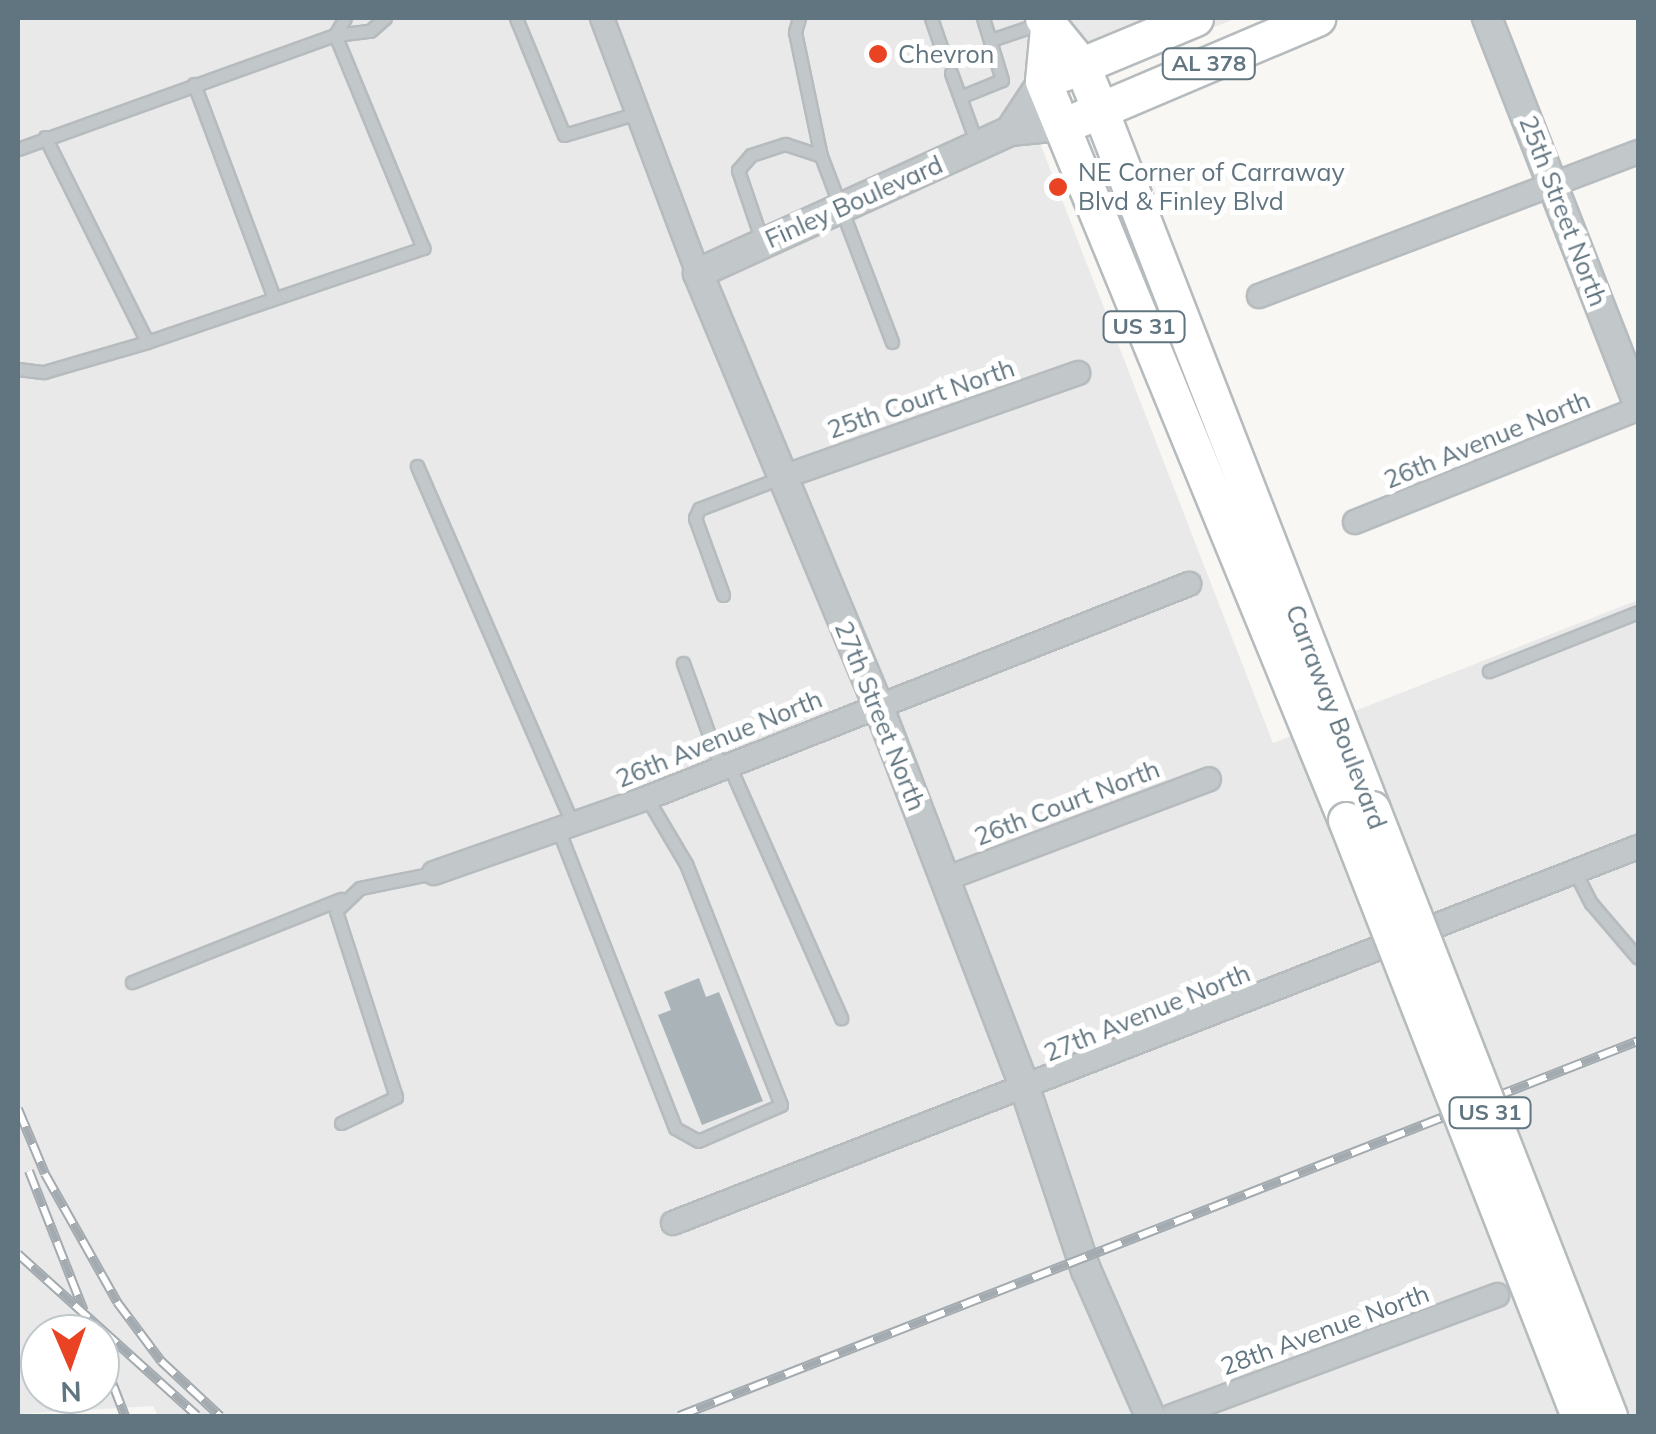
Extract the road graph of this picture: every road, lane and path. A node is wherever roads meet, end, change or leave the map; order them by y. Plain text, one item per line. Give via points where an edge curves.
1 (346, 18) edge
2 (385, 18) edge
3 (516, 18) edge
4 (602, 18) edge
5 (799, 18) edge
6 (931, 18) edge
7 (983, 18) edge
8 (1192, 18) edge
9 (1317, 18) edge
10 (1487, 18) edge
11 (1046, 23) edge
12 (336, 35) junction
13 (991, 40) junction
14 (944, 52) dead end
15 (1082, 66) junction
16 (951, 73) dead end
17 (1043, 81) junction
18 (194, 84) junction
19 (960, 97) junction
20 (1100, 110) junction
21 (638, 113) junction
22 (1061, 126) junction
23 (1010, 131) junction
24 (46, 137) junction
25 (978, 146) junction
26 (18, 148) edge
27 (1638, 152) edge
28 (822, 156) junction
29 (1553, 184) junction
30 (839, 209) junction
31 (763, 244) junction
32 (698, 273) junction
33 (1259, 296) dead end
34 (274, 298) junction
35 (147, 342) junction
36 (892, 342) dead end
37 (18, 369) edge
38 (1078, 373) dead end
39 (1638, 406) edge
40 (417, 466) dead end
41 (782, 477) junction
42 (1355, 522) dead end
43 (1189, 584) dead end
44 (723, 595) dead end
45 (1638, 612) edge
46 (683, 663) dead end
47 (1489, 671) dead end
48 (878, 705) junction
49 (725, 766) junction
50 (1209, 779) dead end
51 (647, 798) junction
52 (1359, 815) junction
53 (566, 826) junction
54 (1638, 847) edge
55 (1575, 872) junction
56 (434, 873) joint
57 (945, 879) junction
58 (341, 899) junction
59 (1638, 958) edge
60 (132, 982) dead end
61 (842, 1018) dead end
62 (1026, 1091) junction
63 (342, 1123) dead end
64 (674, 1223) dead end
65 (1498, 1296) dead end
66 (1150, 1416) edge
67 (1172, 1416) edge
68 (1579, 1416) edge
69 (1609, 1416) edge

1 - 12 lane
2 - 12 lane via 370,31
3 - 21 lane via 564,134
4 - 21 street, 27th Street North
5 - 28 lane via 795,32
6 - 14 lane
7 - 13 lane
8 - 15 main road, AL 378
9 - 20 main road, Finley Boulevard / AL 378
10 - 29 street, 25th Street North
11 - 13 lane
11 - 15 main road, Carraway Boulevard / US 31
11 - 17 main road, Carraway Boulevard / US 31
12 - 18 lane
12 - 34 lane via 423,248
13 - 19 lane via 1002,80
15 - 17 main road, AL 378
15 - 20 main road, Carraway Boulevard / US 31
16 - 19 lane
17 - 22 main road, Carraway Boulevard / US 31
17 - 23 street
18 - 24 lane
18 - 34 lane
19 - 25 lane
20 - 22 main road, Finley Boulevard / AL 378
20 - 52 main road, Carraway Boulevard / US 31
21 - 32 street, 27th Street North
22 - 23 street, Finley Boulevard
22 - 52 main road, Carraway Boulevard / US 31
23 - 25 street, Finley Boulevard
24 - 26 lane
24 - 35 lane
25 - 30 street, Finley Boulevard
27 - 29 street
28 - 30 lane
28 - 31 lane via 786,144 751,155 738,170
29 - 33 street
29 - 39 street, 25th Street North
30 - 31 street, Finley Boulevard
30 - 36 lane
31 - 32 street, Finley Boulevard
32 - 41 street, 27th Street North
34 - 35 lane
35 - 37 lane via 44,372
38 - 41 street, 25th Court North
39 - 42 street, 26th Avenue North
40 - 53 lane
41 - 44 lane via 699,509 695,518
41 - 48 street, 27th Street North
43 - 48 street, 26th Avenue North
45 - 47 lane
46 - 49 lane
48 - 49 street, 26th Avenue North
48 - 57 street, 27th Street North
49 - 51 street, 26th Avenue North
49 - 61 lane
50 - 57 street, 26th Court North
51 - 53 street, 26th Avenue North
51 - 53 lane via 686,864 781,1105 698,1141 675,1128
52 - 68 main road, Carraway Boulevard / US 31, bridge
52 - 69 main road, Carraway Boulevard / US 31, bridge
53 - 56 street, 26th Avenue North
54 - 55 street, 27th Avenue North
55 - 59 lane via 1602,918
55 - 62 street, 27th Avenue North
56 - 58 lane via 360,888
57 - 62 street, 27th Street North
58 - 60 lane
58 - 63 lane via 341,927 396,1097
62 - 64 street, 27th Avenue North
62 - 66 street, 27th Street North via 1086,1270
65 - 67 street, 28th Avenue North

